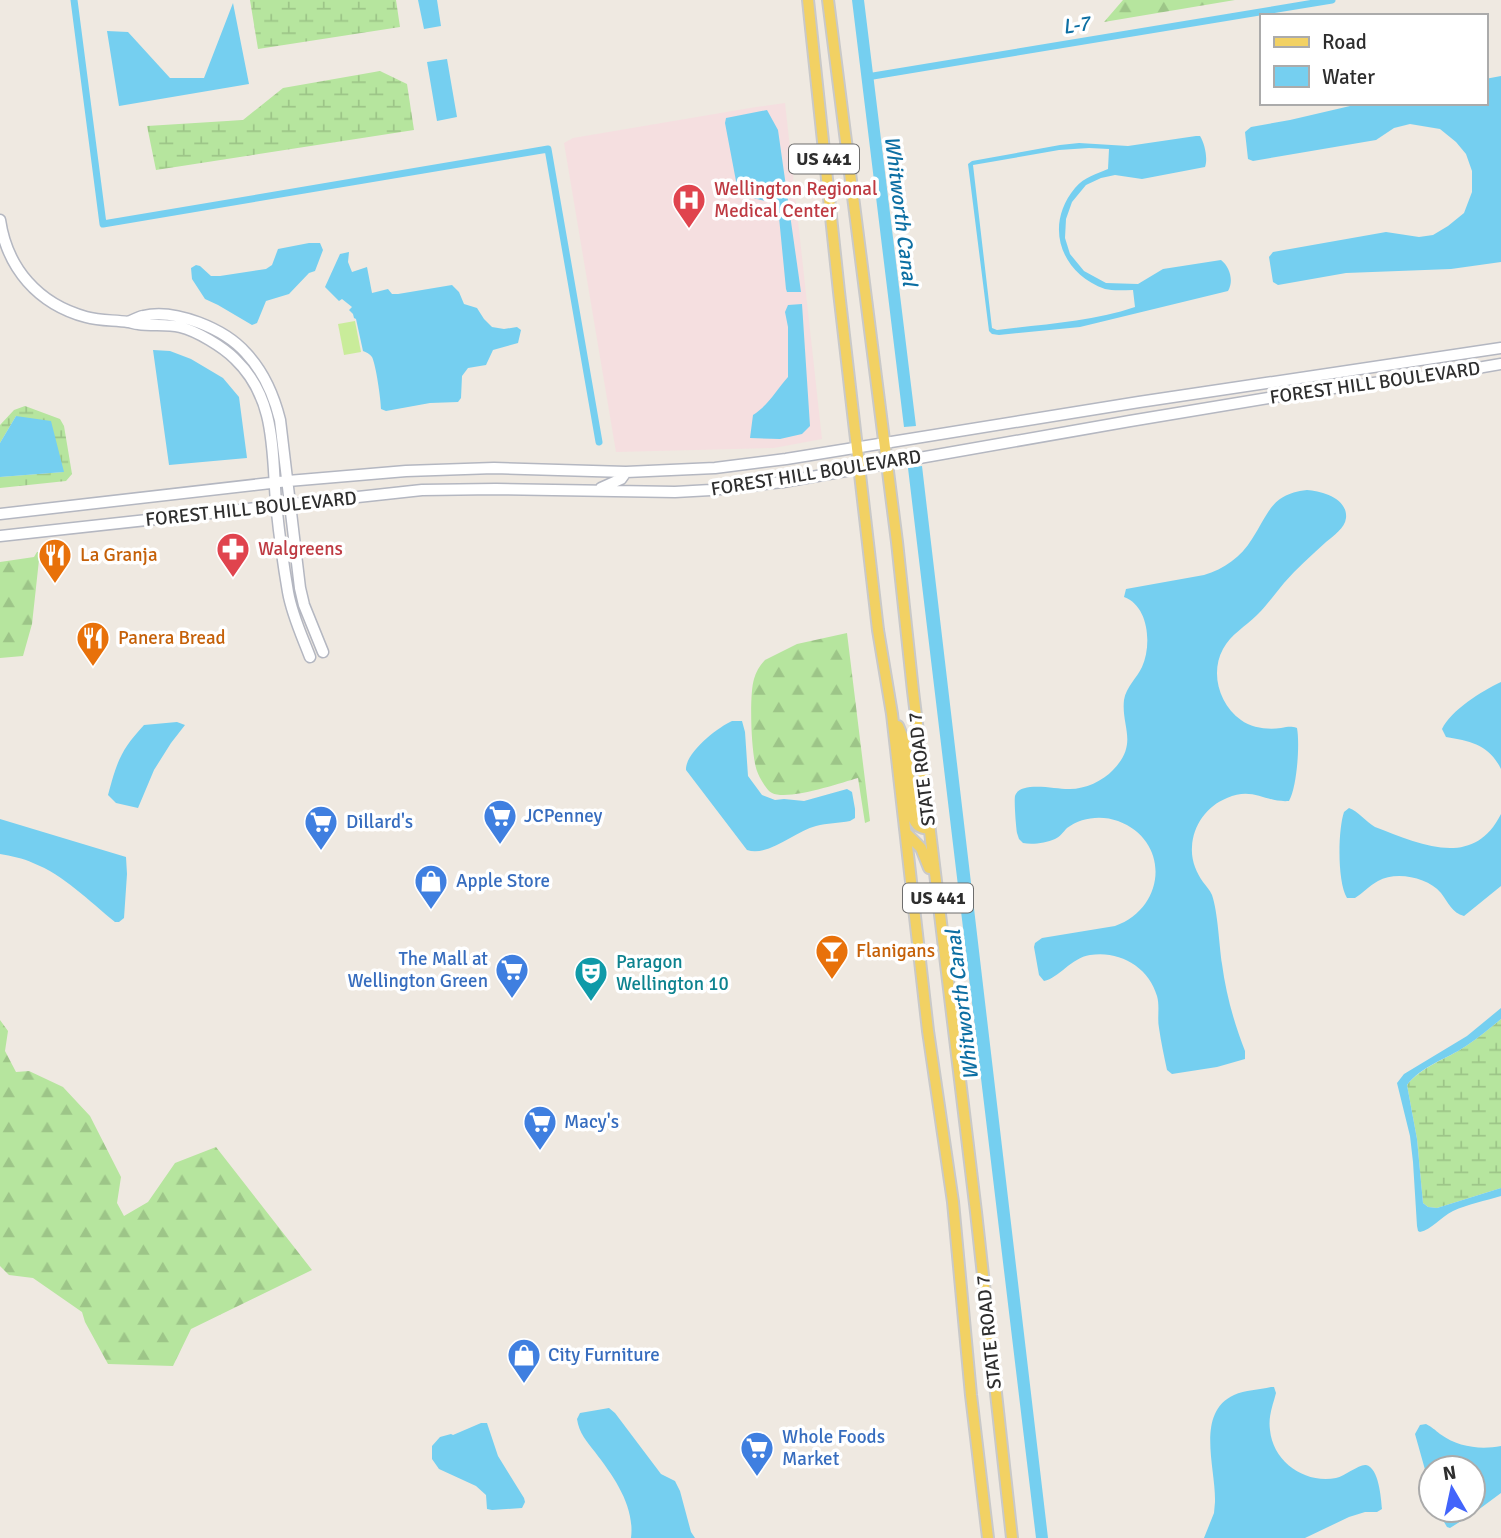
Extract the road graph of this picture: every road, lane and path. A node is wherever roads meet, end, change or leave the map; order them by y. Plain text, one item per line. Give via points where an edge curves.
1 (807, 0) edge
2 (826, 0) edge
3 (0, 220) edge
4 (128, 322) junction
5 (1501, 348) edge
6 (1501, 364) edge
7 (884, 443) junction
8 (858, 447) junction
9 (887, 464) junction
10 (860, 469) junction
11 (626, 472) junction
12 (288, 481) junction
13 (275, 483) junction
14 (597, 490) junction
15 (290, 505) junction
16 (277, 506) junction
17 (0, 514) edge
18 (0, 536) edge
19 (323, 652) dead end
20 (310, 657) dead end
21 (892, 714) junction
22 (929, 829) junction
23 (907, 834) junction
24 (938, 897) junction
25 (988, 1538) edge
26 (1012, 1538) edge

1 - 8 main road, STATE ROAD 7 / US 441
2 - 7 main road, STATE ROAD 7 / US 441
3 - 4 main road via 11,259 37,292 85,317
4 - 12 main road via 143,315 193,320 243,349 276,404
4 - 13 main road via 195,333 233,356 247,371 265,407
5 - 7 main road, FOREST HILL BOULEVARD
6 - 9 main road, FOREST HILL BOULEVARD via 1310,391
7 - 8 main road, FOREST HILL BOULEVARD
7 - 9 main road, STATE ROAD 7 / US 441
8 - 10 main road, STATE ROAD 7 / US 441
8 - 11 main road, FOREST HILL BOULEVARD via 715,468
9 - 10 main road, FOREST HILL BOULEVARD
9 - 22 main road, STATE ROAD 7 / US 441
10 - 14 main road, FOREST HILL BOULEVARD via 711,490
10 - 21 main road, STATE ROAD 7 / US 441
11 - 12 main road, FOREST HILL BOULEVARD via 462,468
11 - 14 main road
12 - 13 main road, FOREST HILL BOULEVARD
12 - 15 main road
13 - 16 main road
13 - 17 main road, FOREST HILL BOULEVARD
14 - 15 main road, FOREST HILL BOULEVARD via 422,490
15 - 16 main road, FOREST HILL BOULEVARD
15 - 19 main road via 300,588
16 - 18 main road, FOREST HILL BOULEVARD
16 - 20 main road via 288,595
21 - 22 main road via 905,743 913,817 921,828
21 - 23 main road, STATE ROAD 7 / US 441
22 - 24 main road, STATE ROAD 7 / US 441
23 - 24 main road via 926,857
23 - 25 main road, STATE ROAD 7 / US 441 via 928,1031 953,1202
24 - 26 main road, STATE ROAD 7 / US 441

